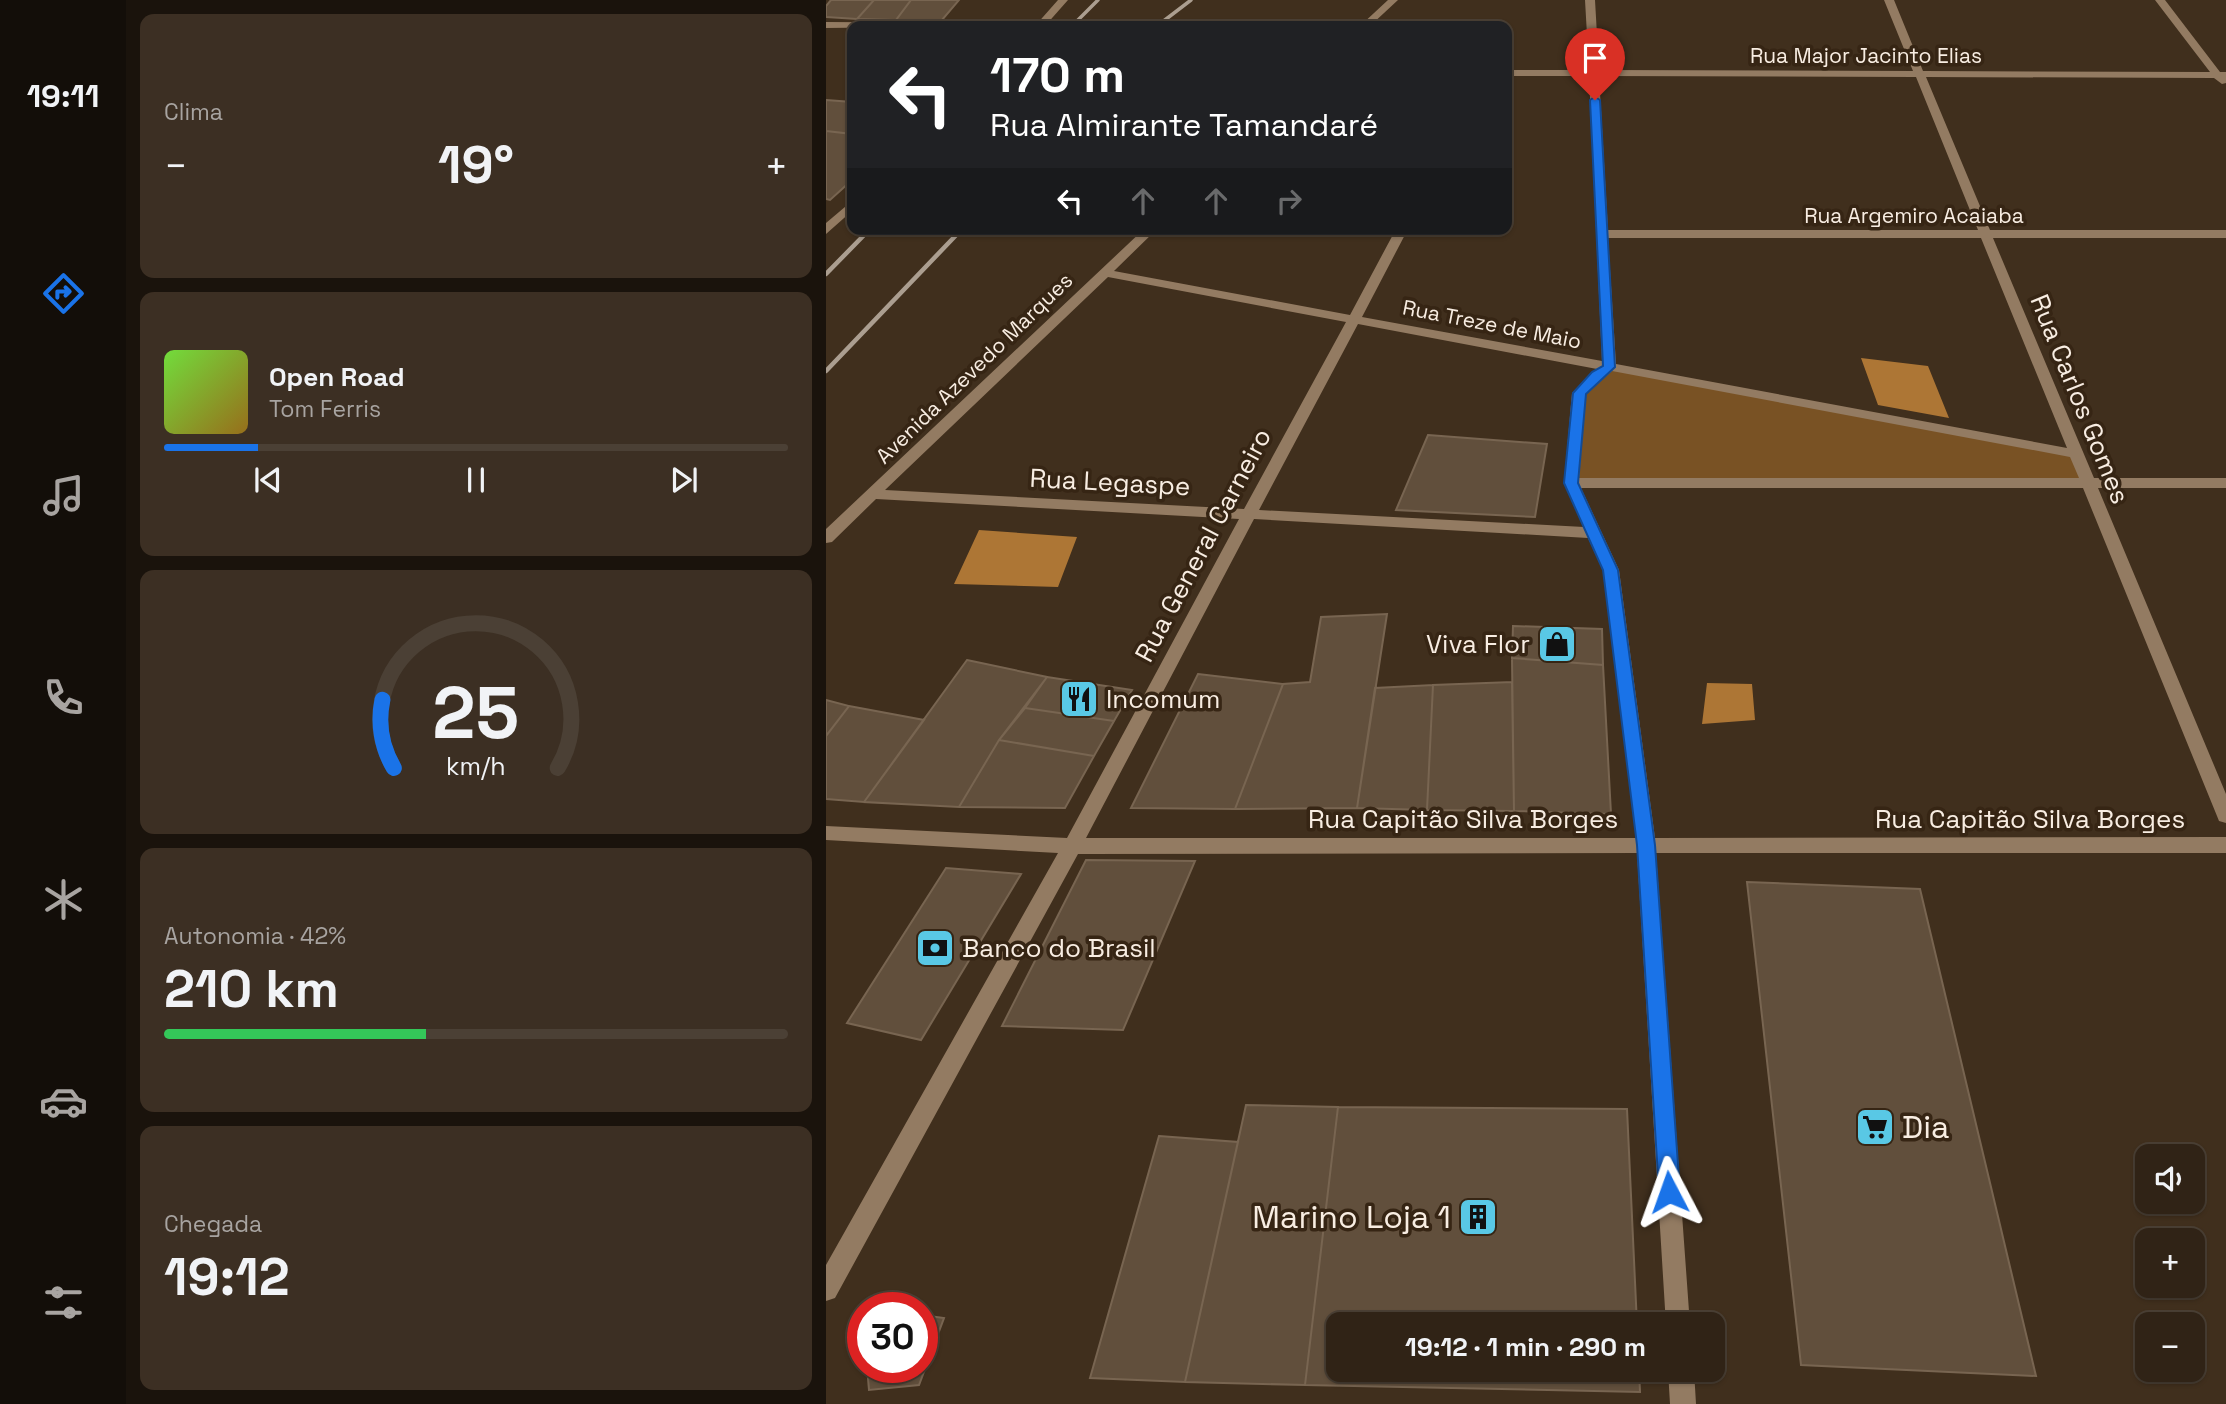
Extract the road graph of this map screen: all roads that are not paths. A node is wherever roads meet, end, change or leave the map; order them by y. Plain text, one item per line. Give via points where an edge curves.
1 (1063, 0) edge
2 (1392, 0) edge
3 (1590, 0) edge
4 (1889, 0) edge
5 (2160, 0) edge
6 (1044, 21) edge
7 (1370, 21) edge
8 (826, 25) edge
9 (847, 25) edge
10 (1512, 73) edge
11 (1594, 73) junction
12 (1920, 74) junction
13 (2222, 75) edge
14 (2226, 86) edge
15 (847, 207) edge
16 (826, 208) edge
17 (847, 209) edge
18 (826, 230) edge
19 (1602, 234) junction
20 (1986, 234) junction
21 (2226, 234) edge
22 (1145, 235) edge
23 (1399, 235) edge
24 (1105, 273) junction
25 (1354, 320) junction
26 (1609, 367) junction
27 (2077, 454) junction
28 (1571, 483) junction
29 (2088, 483) junction
30 (2226, 483) edge
31 (873, 494) junction
32 (1249, 515) junction
33 (1596, 533) junction
34 (826, 538) edge
35 (2226, 816) edge
36 (826, 833) edge
37 (1646, 845) junction
38 (2226, 845) edge
39 (1072, 846) junction
40 (826, 1289) edge
41 (1677, 1312) edge
42 (1682, 1382) edge
43 (1683, 1404) edge

1 - 6 street
2 - 7 street
3 - 11 street
4 - 12 street, Rua Carlos Gomes
5 - 13 street
8 - 9 street
10 - 11 street, Rua Major Jacinto Elias
11 - 12 street, Rua Major Jacinto Elias
11 - 19 street
12 - 13 street, Rua Major Jacinto Elias
12 - 20 street, Rua Carlos Gomes
13 - 14 street
15 - 16 street
17 - 18 street
19 - 20 street, Rua Argemiro Acaiaba
19 - 26 street
20 - 21 street, Rua Argemiro Acaiaba
20 - 27 street, Rua Carlos Gomes
22 - 24 street, Avenida Azevedo Marques
23 - 25 street, Rua General Carneiro
24 - 25 street, Rua Treze de Maio
24 - 31 street, Avenida Azevedo Marques
25 - 26 street, Rua Treze de Maio
25 - 32 street, Rua General Carneiro
26 - 27 street, Rua Treze de Maio
26 - 28 street via 1579,393
27 - 29 street, Rua Carlos Gomes
28 - 29 street
28 - 33 street
29 - 30 street
29 - 35 street, Rua Carlos Gomes
31 - 32 street, Rua Legaspe
31 - 34 street, Avenida Azevedo Marques
32 - 33 street, Rua Legaspe
32 - 39 street, Rua General Carneiro
33 - 37 street via 1611,570
36 - 39 street, Rua Capitão Silva Borges
37 - 38 street, Rua Capitão Silva Borges
37 - 39 street, Rua Capitão Silva Borges
37 - 41 street
39 - 40 street, Rua General Carneiro
42 - 43 street

